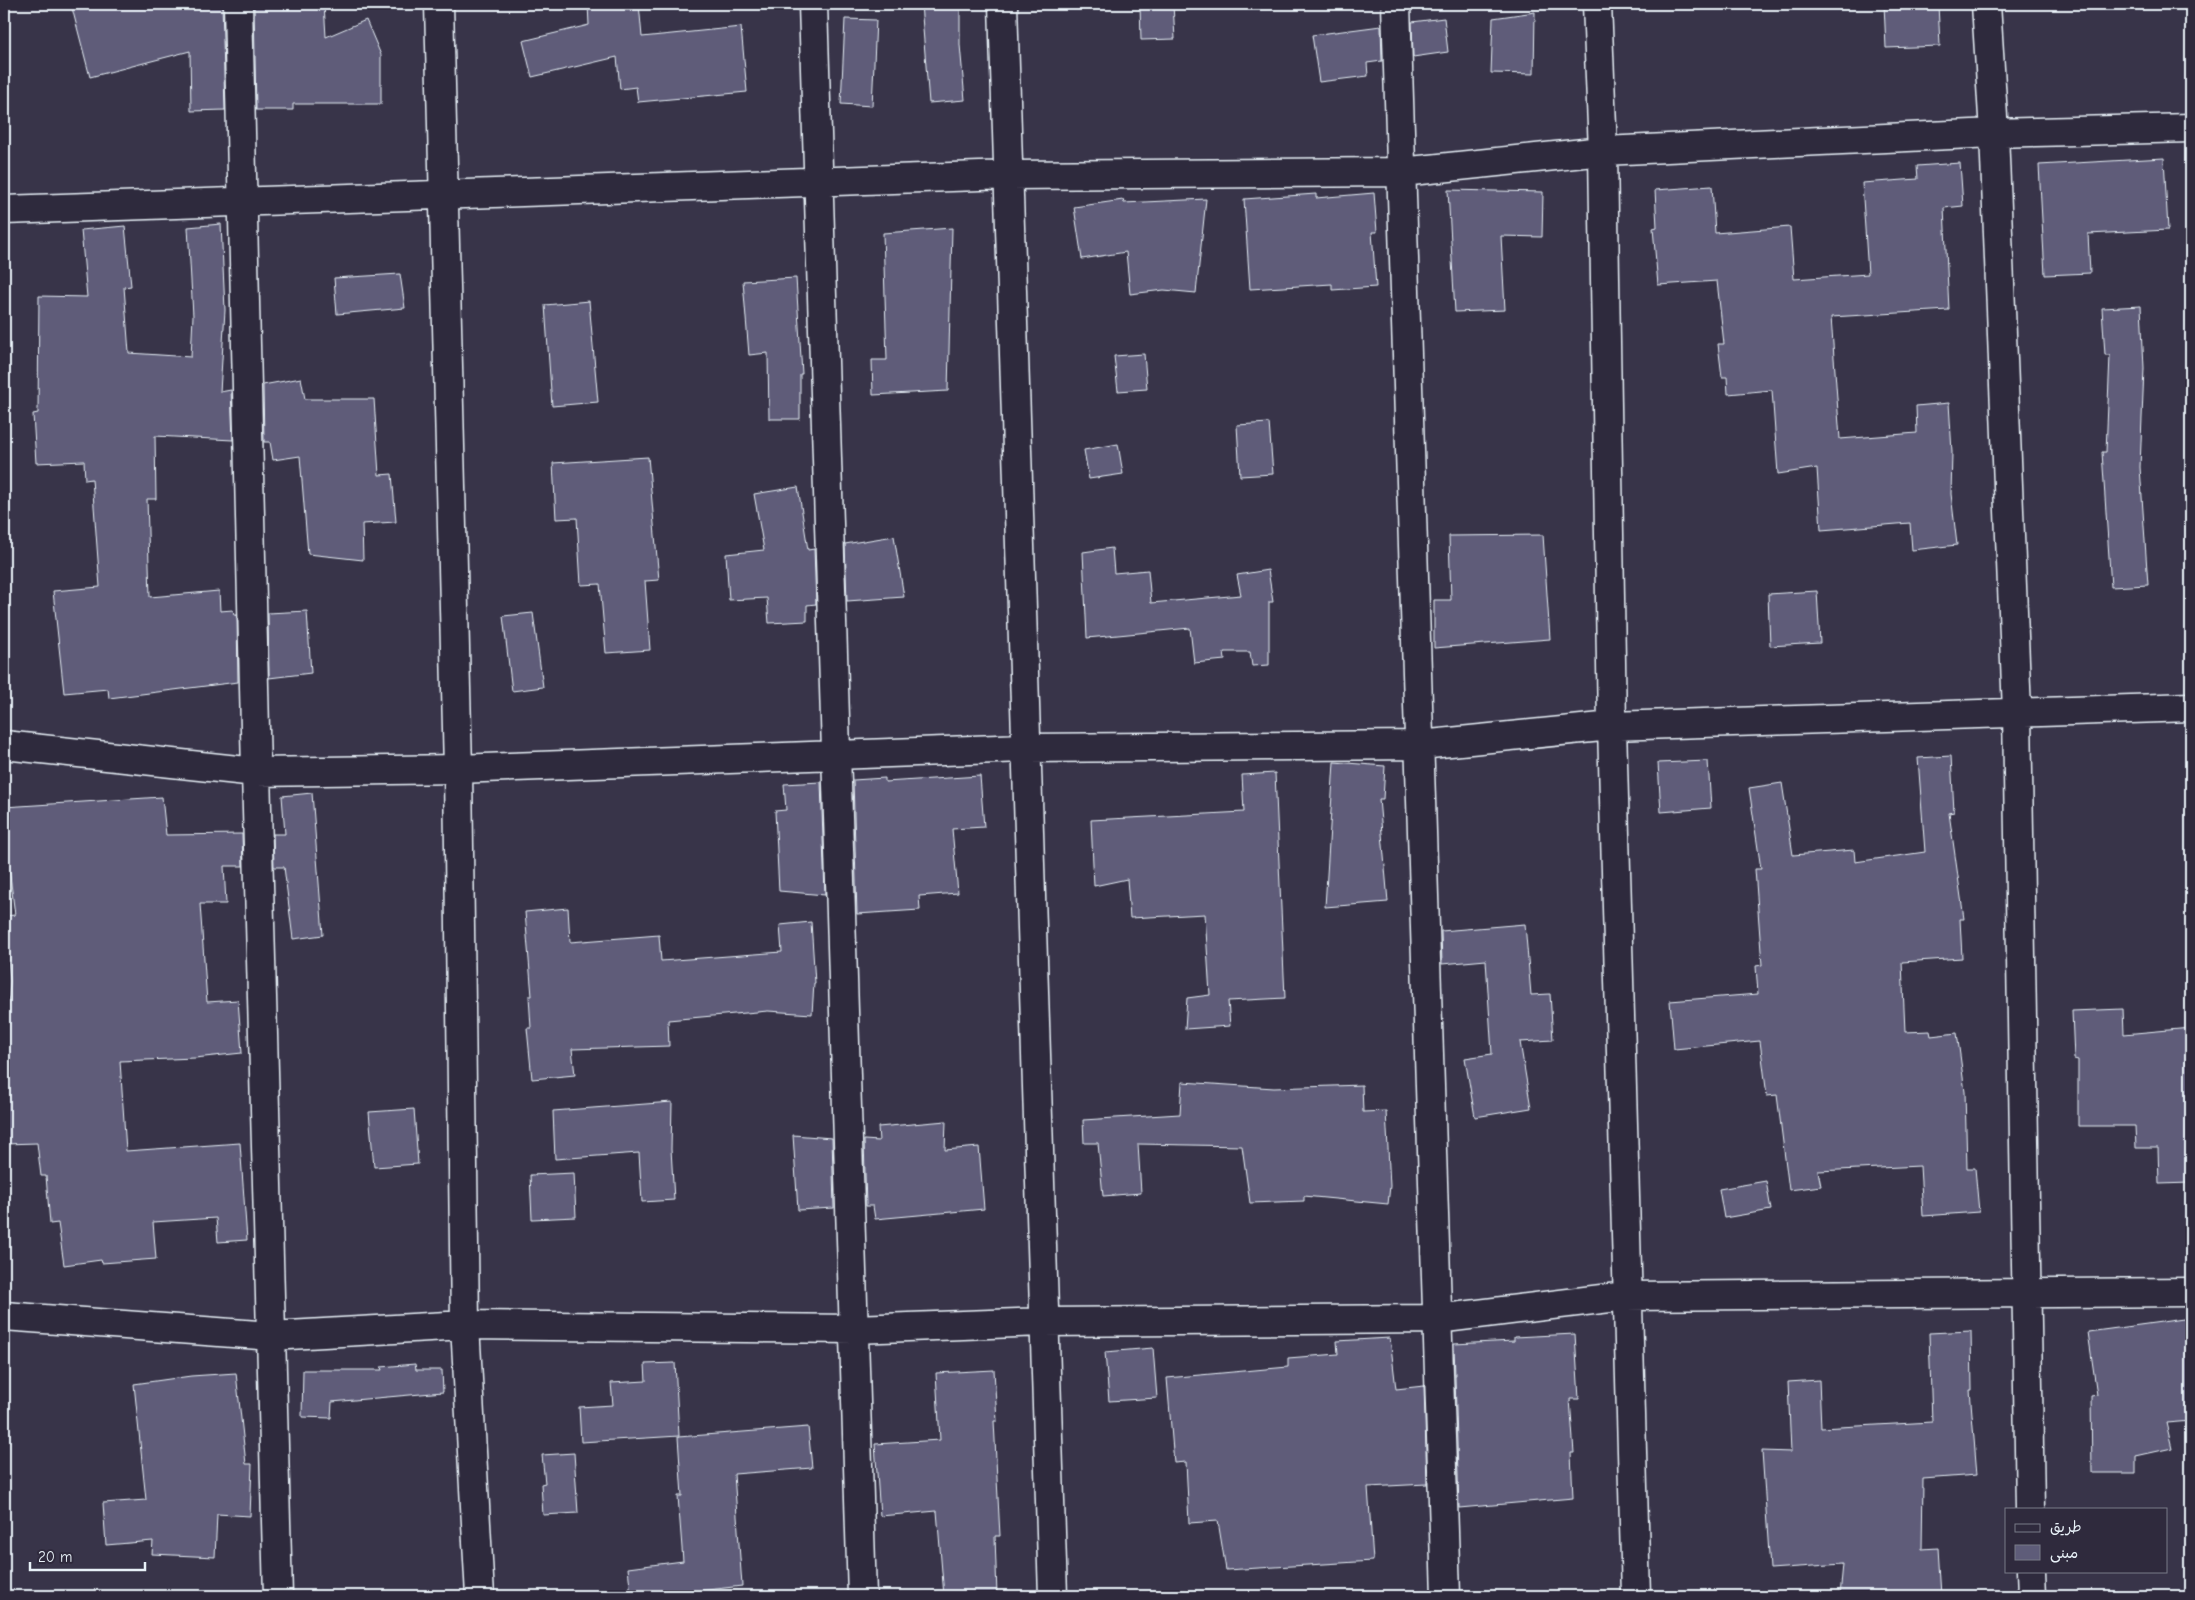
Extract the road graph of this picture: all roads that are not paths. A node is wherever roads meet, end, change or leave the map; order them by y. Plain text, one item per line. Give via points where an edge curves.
1 (238, 4) edge
2 (439, 4) edge
3 (813, 4) edge
4 (1003, 4) edge
5 (1396, 4) edge
6 (1597, 4) edge
7 (1986, 4) edge
8 (2191, 128) edge
9 (1994, 133) junction
10 (1602, 151) junction
11 (1401, 172) junction
12 (1009, 175) junction
13 (818, 182) junction
14 (445, 195) junction
15 (242, 202) junction
16 (4, 210) edge
17 (2191, 707) edge
18 (2017, 712) junction
19 (1612, 726) junction
20 (4, 745) edge
21 (1420, 745) junction
22 (1027, 748) junction
23 (836, 755) junction
24 (458, 769) junction
25 (256, 772) junction
26 (2191, 1292) edge
27 (2025, 1294) junction
28 (1626, 1296) junction
29 (4, 1316) edge
30 (1437, 1319) junction
31 (1044, 1322) junction
32 (465, 1325) junction
33 (854, 1329) junction
34 (272, 1336) junction
35 (2030, 1508) edge
36 (2031, 1572) edge
37 (278, 1596) edge
38 (480, 1596) edge
39 (862, 1596) edge
40 (1053, 1596) edge
41 (1446, 1596) edge
42 (1636, 1596) edge
43 (2032, 1596) edge

1 - 15 street
2 - 14 street
3 - 13 street
4 - 12 street
5 - 11 street
6 - 10 street
7 - 9 street
8 - 9 street
9 - 10 street
9 - 18 street
10 - 11 street
10 - 19 street
11 - 12 street
11 - 21 street
12 - 13 street
12 - 22 street
13 - 14 street
13 - 23 street
14 - 15 street
14 - 24 street
15 - 16 street
15 - 25 street
17 - 18 street
18 - 19 street
18 - 27 street
19 - 21 street
19 - 28 street
20 - 25 street
21 - 22 street
21 - 30 street
22 - 23 street
22 - 31 street
23 - 24 street
23 - 33 street
24 - 25 street
24 - 32 street
25 - 34 street
26 - 27 street
27 - 28 street
27 - 35 street
28 - 30 street
28 - 42 street
29 - 34 street
30 - 31 street
30 - 41 street
31 - 33 street
31 - 40 street
32 - 33 street
32 - 34 street
32 - 38 street
33 - 39 street
34 - 37 street
36 - 43 street

